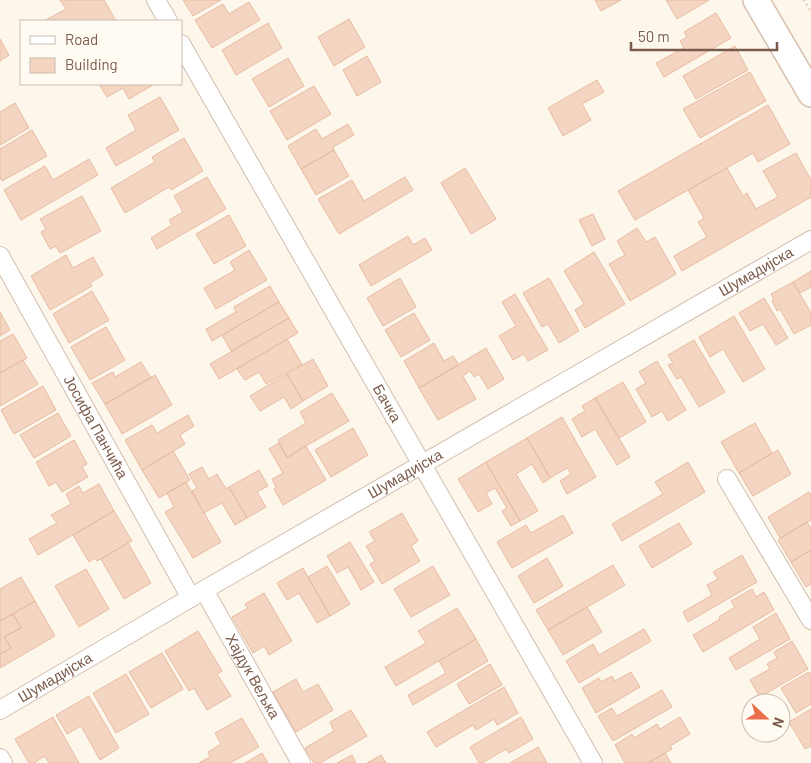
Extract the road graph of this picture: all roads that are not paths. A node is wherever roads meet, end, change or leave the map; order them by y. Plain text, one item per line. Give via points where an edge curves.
1 (156, 0) edge
2 (756, 0) edge
3 (167, 20) edge
4 (182, 46) edge
5 (811, 94) edge
6 (811, 240) edge
7 (0, 256) edge
8 (422, 465) junction
9 (726, 478) dead end
10 (197, 594) junction
11 (811, 620) edge
12 (0, 710) edge
13 (0, 758) edge
14 (3, 763) edge
15 (301, 763) edge
16 (593, 763) edge

1 - 3 street
2 - 5 street
4 - 8 street, Бачка
6 - 8 street, Шумадијска
7 - 10 street, Јосифа Панчића
8 - 10 street, Шумадијска
8 - 16 street, Бачка
9 - 11 street
10 - 12 street, Шумадијска
10 - 15 street, Хајдук Вељка
13 - 14 street

